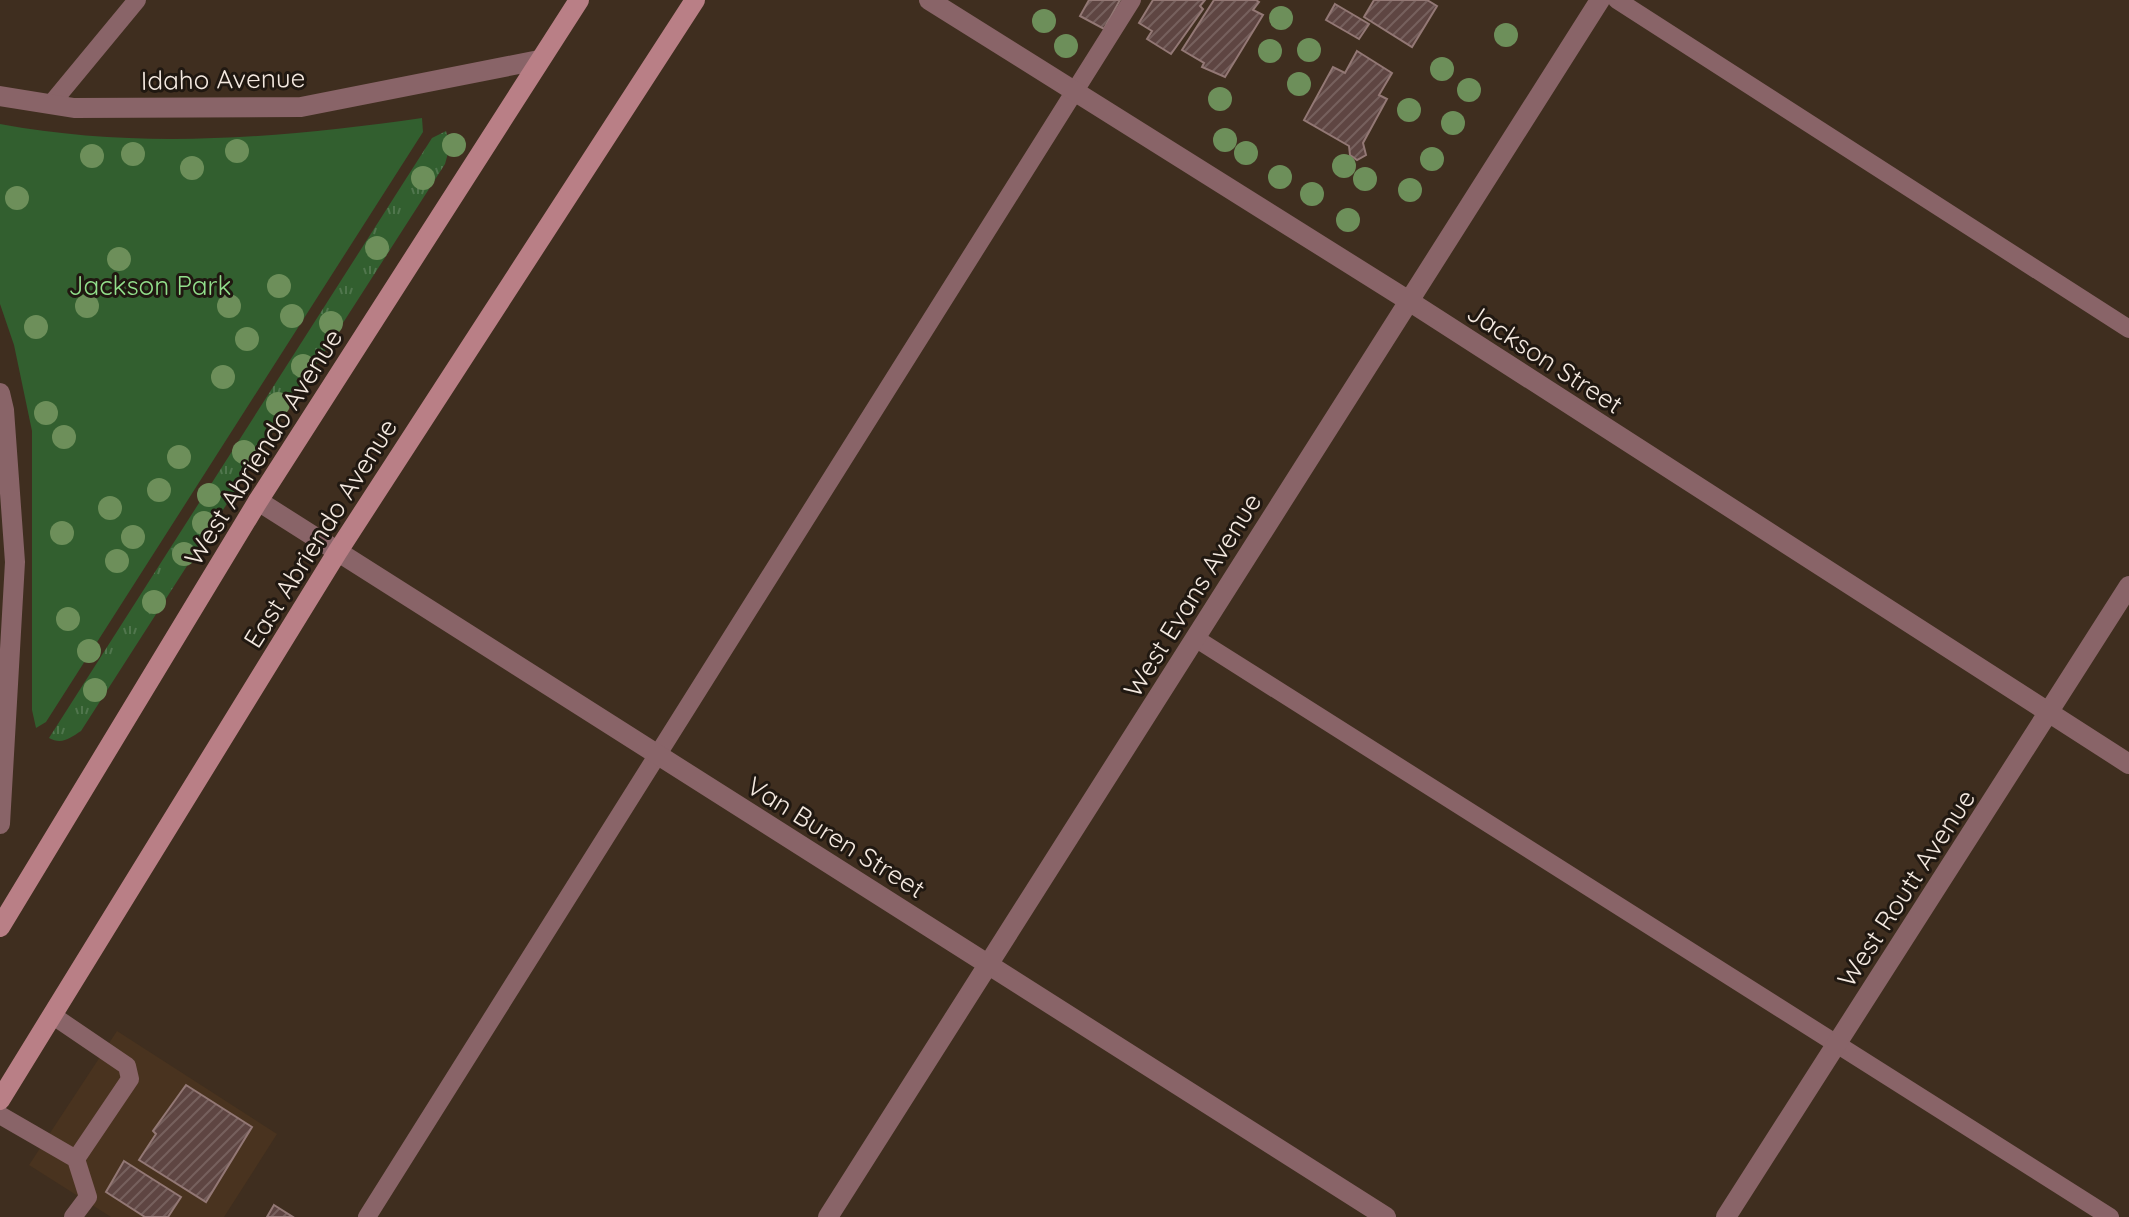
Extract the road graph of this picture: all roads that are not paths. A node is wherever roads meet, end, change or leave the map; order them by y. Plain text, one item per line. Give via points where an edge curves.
1 (137, 0) edge
2 (579, 0) edge
3 (695, 0) edge
4 (929, 0) edge
5 (1132, 0) edge
6 (1600, 0) edge
7 (1617, 0) edge
8 (539, 60) junction
9 (1074, 91) junction
10 (0, 96) edge
11 (51, 104) junction
12 (1409, 301) junction
13 (2129, 329) edge
14 (0, 393) edge
15 (258, 501) junction
16 (338, 551) junction
17 (7, 563) edge
18 (2129, 586) edge
19 (6, 599) edge
20 (1195, 638) junction
21 (2049, 713) junction
22 (659, 755) junction
23 (2129, 764) edge
24 (0, 824) edge
25 (0, 927) edge
26 (988, 964) junction
27 (52, 1015) junction
28 (1837, 1044) junction
29 (0, 1100) edge
30 (0, 1115) edge
31 (76, 1159) junction
32 (73, 1217) edge
33 (367, 1217) edge
34 (828, 1217) edge
35 (1386, 1217) edge
36 (1726, 1217) edge
37 (2110, 1217) edge

1 - 11 lane
2 - 8 main road, West Abriendo Avenue
3 - 16 main road, East Abriendo Avenue
4 - 9 street, Jackson Street
5 - 9 lane
6 - 12 street, West Evans Avenue
7 - 13 lane
8 - 11 street, Idaho Avenue via 301,107
8 - 15 main road, West Abriendo Avenue
9 - 12 street, Jackson Street
9 - 22 lane
10 - 11 street, Idaho Avenue
12 - 20 street, West Evans Avenue
12 - 21 street, Jackson Street
14 - 17 street
15 - 16 street, Van Buren Street
15 - 25 main road, West Abriendo Avenue
16 - 22 street, Van Buren Street
16 - 27 main road, East Abriendo Avenue
17 - 19 street
18 - 21 street, West Routt Avenue
19 - 24 street
20 - 26 street, West Evans Avenue
20 - 28 lane
21 - 23 street, Jackson Street
21 - 28 street, West Routt Avenue
22 - 26 street, Van Buren Street
22 - 33 lane
26 - 34 street, West Evans Avenue
26 - 35 street, Van Buren Street
27 - 29 main road, East Abriendo Avenue
27 - 31 lane via 127,1066 130,1079
28 - 36 street, West Routt Avenue
28 - 37 lane
30 - 31 lane
31 - 32 lane via 88,1197

